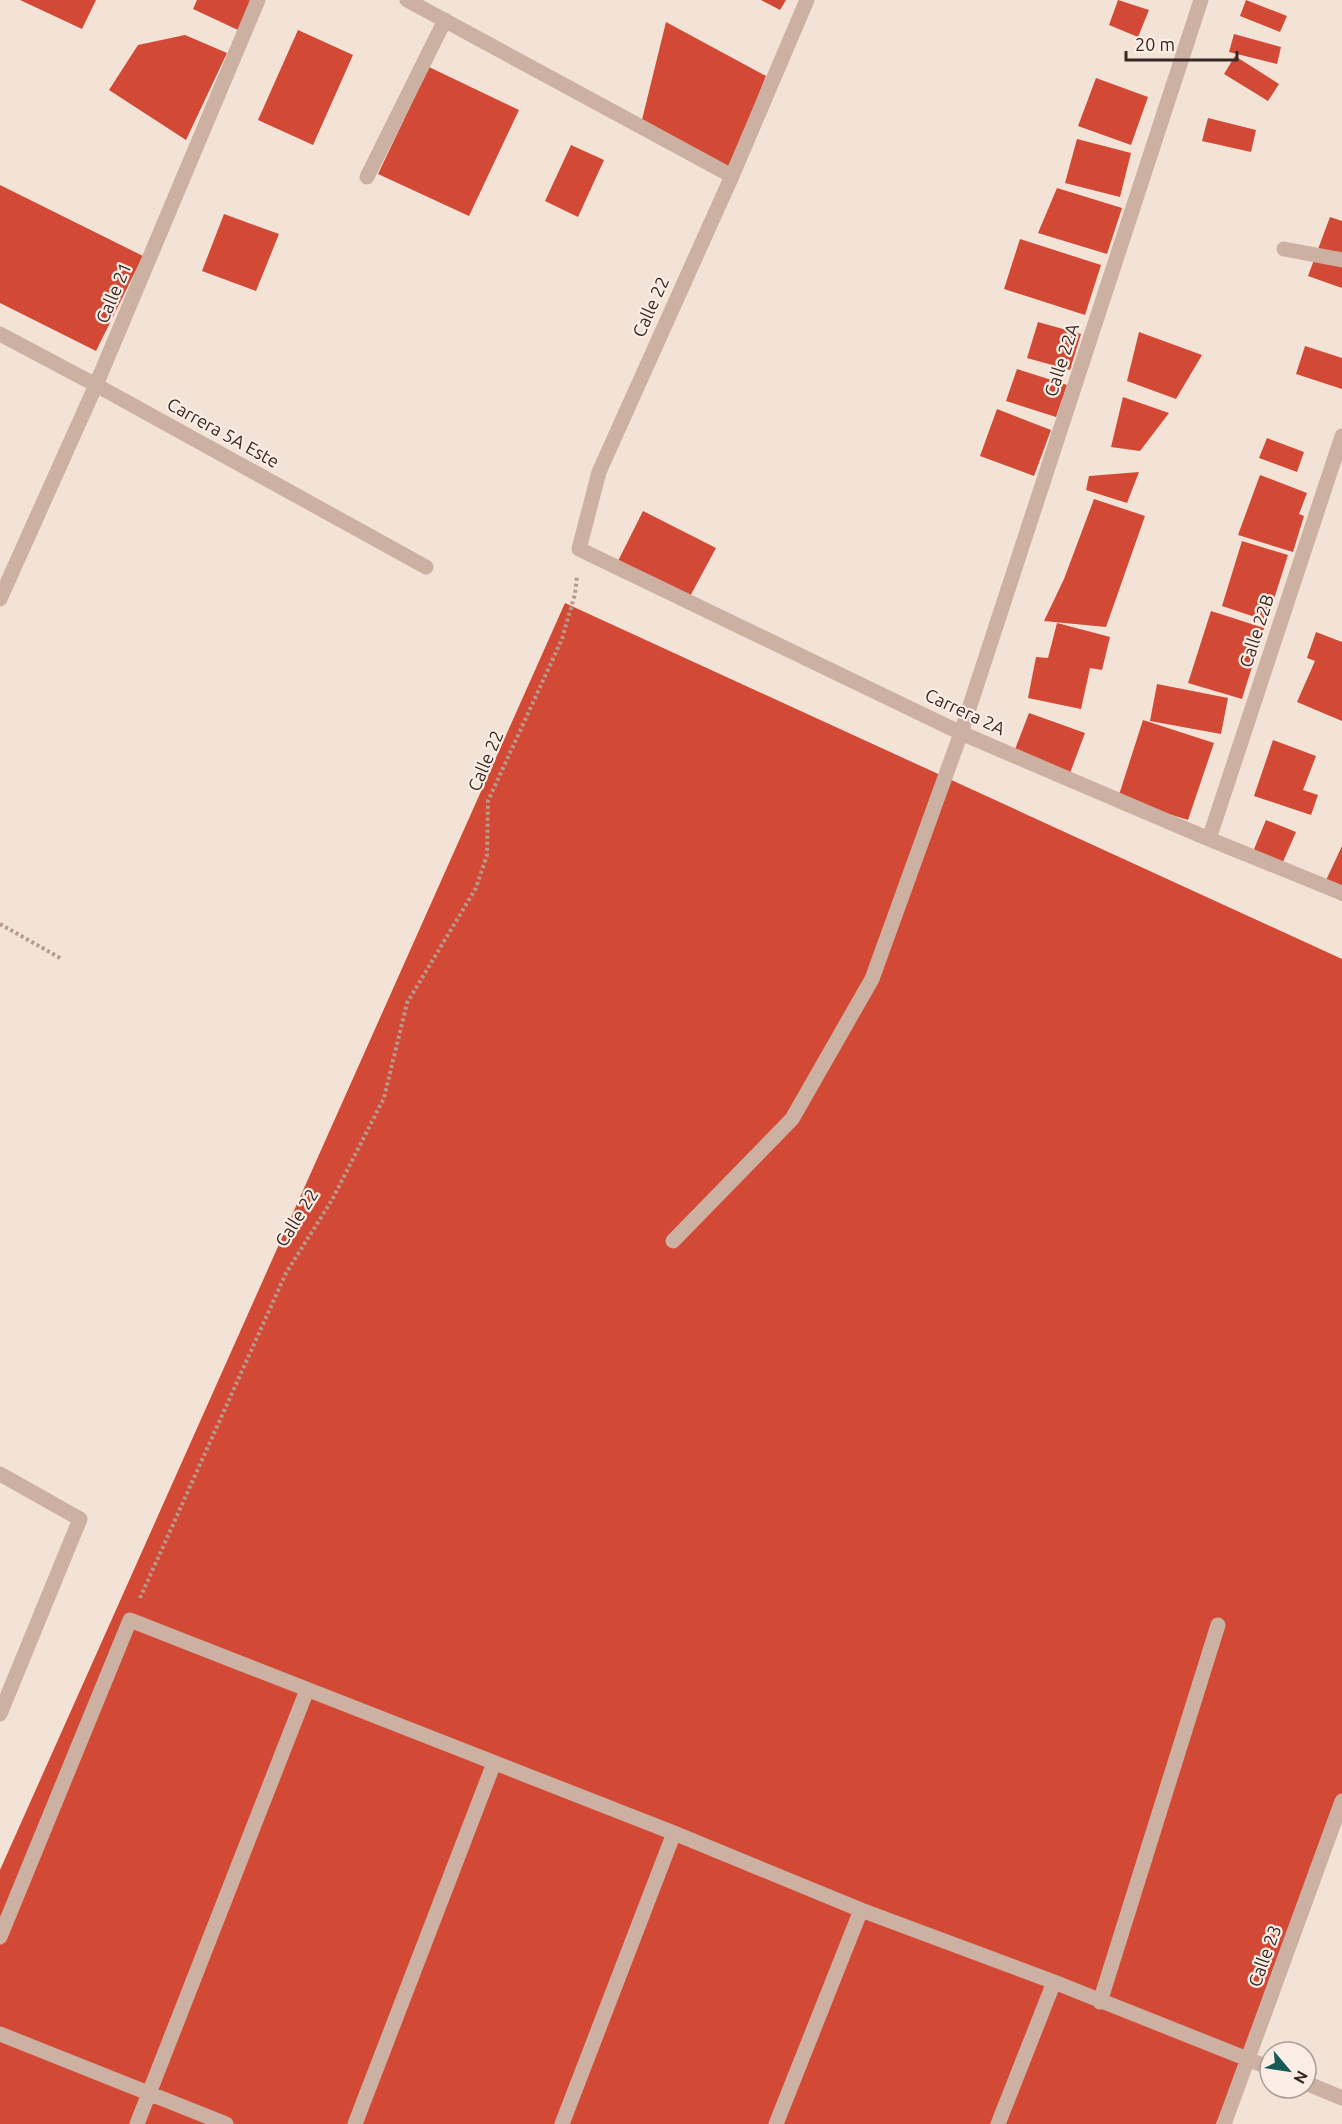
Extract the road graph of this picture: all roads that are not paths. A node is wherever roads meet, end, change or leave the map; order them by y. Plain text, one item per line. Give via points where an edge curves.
1 (258, 0) edge
2 (407, 0) edge
3 (807, 0) edge
4 (1201, 0) edge
5 (445, 20) junction
6 (732, 176) junction
7 (366, 177) dead end
8 (1284, 249) dead end
9 (1342, 260) edge
10 (0, 334) edge
11 (96, 385) junction
12 (1342, 436) edge
13 (579, 549) joint
14 (426, 567) dead end
15 (0, 599) edge
16 (961, 733) junction
17 (1209, 839) junction
18 (1342, 893) edge
19 (674, 1241) dead end
20 (0, 1474) edge
21 (1218, 1625) dead end
22 (307, 1690) junction
23 (0, 1714) edge
24 (494, 1763) junction
25 (1342, 1801) edge
26 (674, 1833) junction
27 (861, 1910) junction
28 (0, 1937) edge
29 (1054, 1982) junction
30 (1100, 2002) junction
31 (0, 2034) edge
32 (1248, 2058) junction
33 (1258, 2063) edge
34 (1318, 2088) edge
35 (149, 2093) junction
36 (1342, 2098) edge
37 (137, 2124) edge
38 (226, 2124) edge
39 (356, 2124) edge
40 (562, 2124) edge
41 (776, 2124) edge
42 (998, 2124) edge
43 (1224, 2124) edge

1 - 11 street, Calle 21
2 - 5 street
3 - 6 street, Calle 22
4 - 16 street, Calle 22A
5 - 6 street
5 - 7 street
6 - 13 street, Calle 22 via 599,472
8 - 9 street
10 - 11 street, Carrera 5A Este
11 - 14 street, Carrera 5A Este
11 - 15 street, Calle 21
12 - 17 street, Calle 22B
13 - 16 street, Carrera 2A
16 - 17 street, Carrera 2A
16 - 19 street, Calle 22A via 872,979 792,1119
17 - 18 street, Carrera 2A
20 - 23 street via 80,1519
21 - 30 street
22 - 24 street
22 - 28 street via 130,1620
22 - 35 street
24 - 26 street
24 - 39 street
25 - 32 street, Calle 23
26 - 27 street
26 - 40 street
27 - 29 street
27 - 41 street
29 - 30 street
29 - 42 street
30 - 32 street
31 - 35 street
32 - 33 street
32 - 43 street, Calle 23
34 - 36 street
35 - 37 street
35 - 38 street

